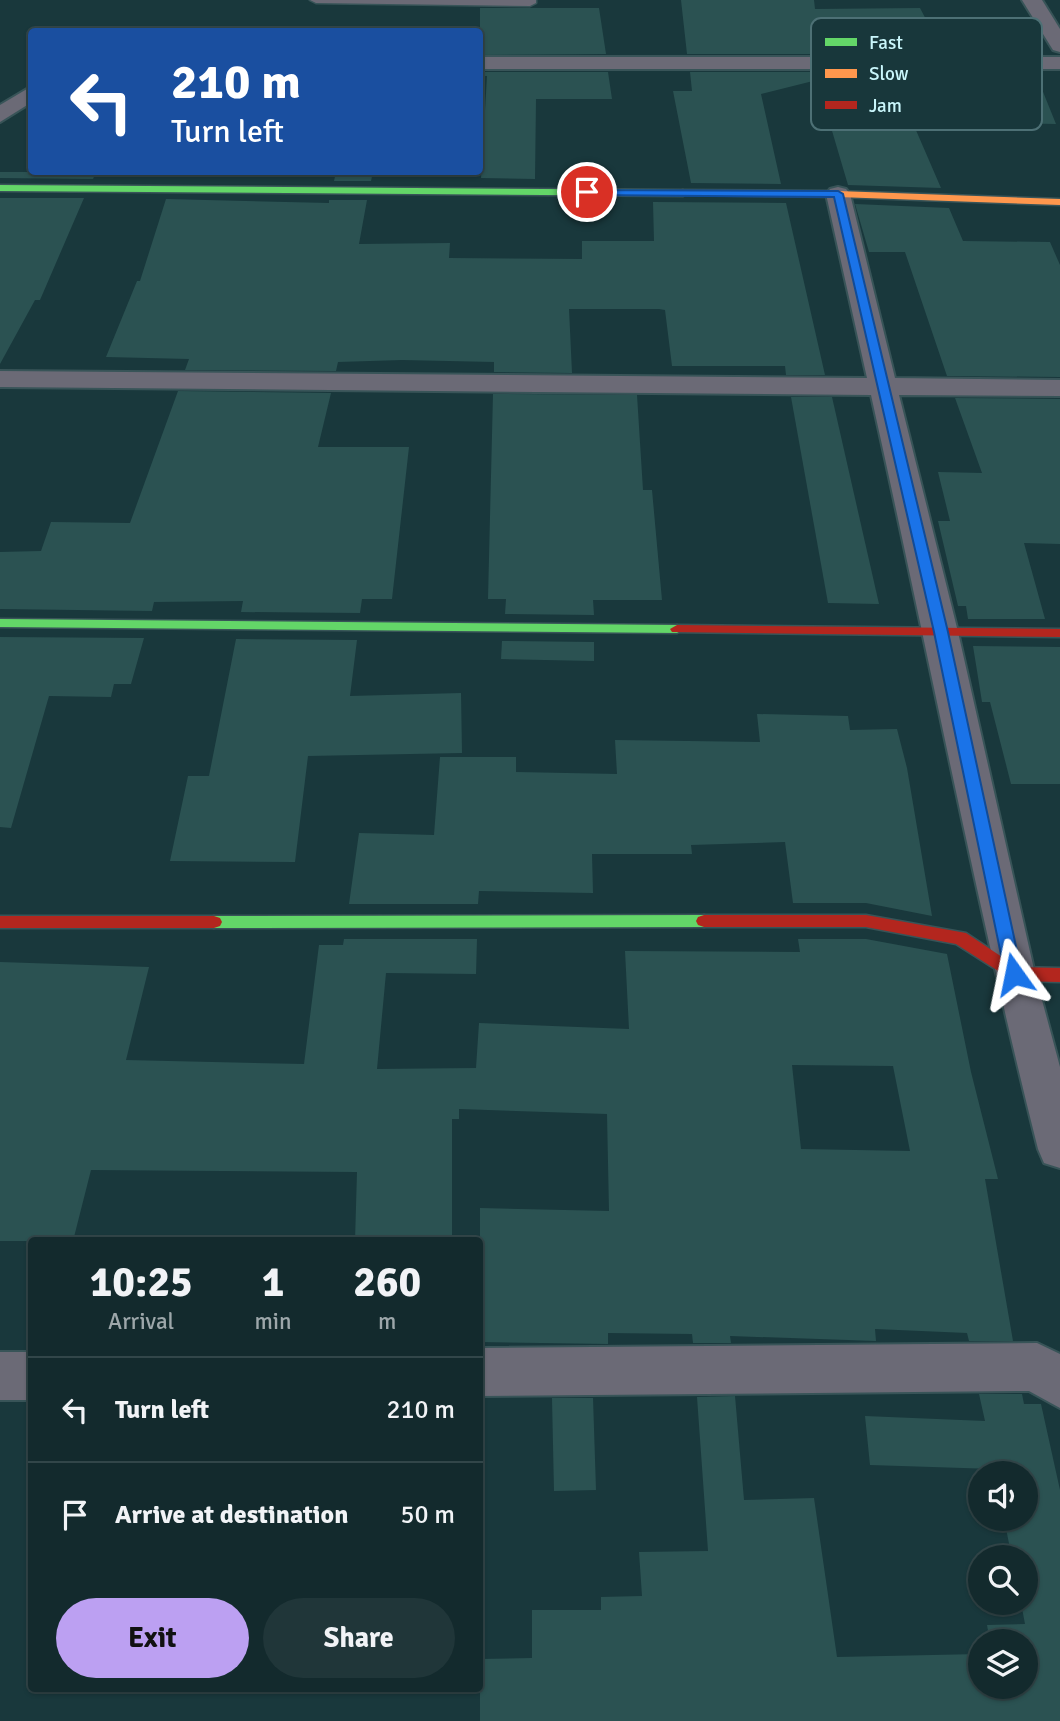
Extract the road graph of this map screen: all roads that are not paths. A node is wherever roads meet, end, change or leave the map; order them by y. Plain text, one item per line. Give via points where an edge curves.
1 (316, 0) edge
2 (530, 0) edge
3 (1031, 0) edge
4 (415, 1) edge
5 (1060, 46) edge
6 (483, 63) edge
7 (811, 63) edge
8 (1042, 63) edge
9 (1060, 63) edge
10 (28, 95) edge
11 (0, 115) edge
12 (0, 188) edge
13 (838, 194) junction
14 (1060, 202) edge
15 (0, 379) edge
16 (881, 386) junction
17 (1060, 388) edge
18 (0, 624) edge
19 (941, 632) junction
20 (1060, 633) edge
21 (0, 922) edge
22 (1014, 974) junction
23 (1060, 975) edge
24 (1060, 1149) edge
25 (483, 1372) edge
26 (0, 1376) edge
27 (28, 1376) edge
28 (1060, 1384) edge

1 - 4 lane
2 - 4 lane
3 - 5 street
6 - 7 street
8 - 9 street
10 - 11 street
12 - 13 street
13 - 14 street
13 - 16 street
15 - 16 street
16 - 17 street
16 - 19 street
18 - 19 street
19 - 20 street
19 - 22 street
21 - 22 street via 866,921 960,938
22 - 23 street
22 - 24 street
25 - 28 street via 1037,1367
26 - 27 street

